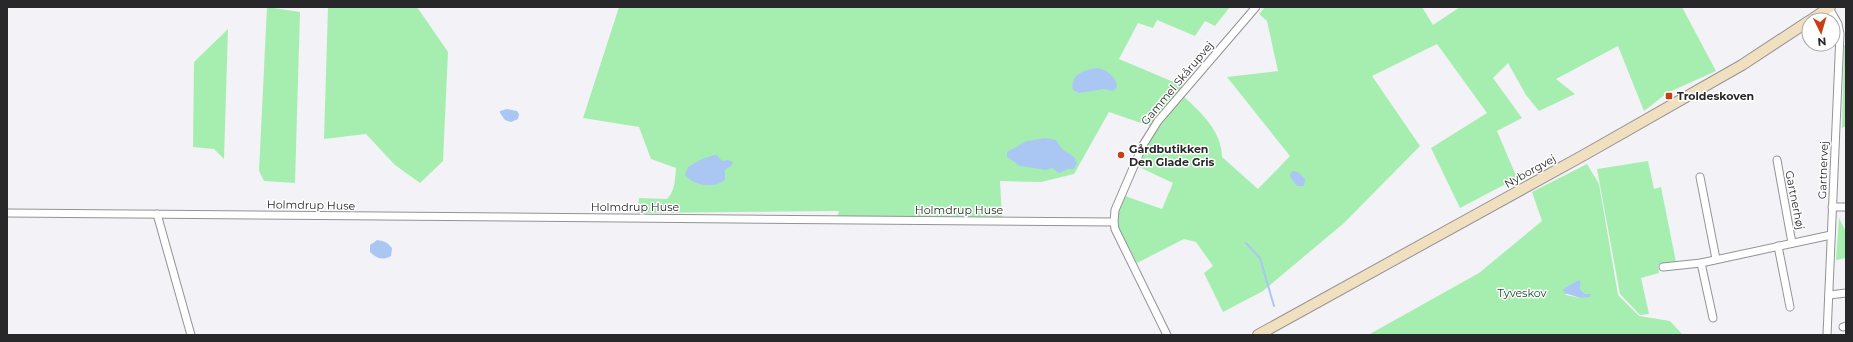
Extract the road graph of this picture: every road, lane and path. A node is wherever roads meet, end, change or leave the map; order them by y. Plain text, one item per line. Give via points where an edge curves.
1 (1256, 7) edge
2 (1830, 8) edge
3 (1801, 27) edge
4 (1777, 160) dead end
5 (1700, 176) dead end
6 (1832, 207) junction
7 (1846, 208) edge
8 (7, 213) edge
9 (157, 214) junction
10 (1114, 222) junction
11 (1831, 235) junction
12 (1792, 243) junction
13 (1778, 246) junction
14 (1716, 259) junction
15 (1702, 263) junction
16 (1663, 267) dead end
17 (1846, 294) edge
18 (1829, 295) junction
19 (1790, 308) dead end
20 (1713, 318) dead end
21 (191, 335) edge
22 (1166, 335) edge
23 (1258, 335) edge
24 (1827, 335) edge

1 - 10 street, Gammel Skårupvej via 1158,121 1143,145 1115,210
2 - 6 street, Gartnervej via 1840,34
3 - 23 street, Nyborgvej via 1742,65
4 - 12 street, Gartnerhøj
5 - 14 street
6 - 7 street
6 - 11 street, Gartnervej
8 - 9 street, Holmdrup Huse
9 - 10 street, Holmdrup Huse
9 - 21 street
10 - 22 street
11 - 12 street, Gartnerhøj
11 - 18 street, Gartnervej
12 - 13 street, Gartnerhøj
13 - 14 street, Gartnerhøj
13 - 19 street
14 - 15 street, Gartnerhøj
15 - 16 street, Gartnerhøj
15 - 20 street
17 - 18 street
18 - 24 street, Gartnervej

